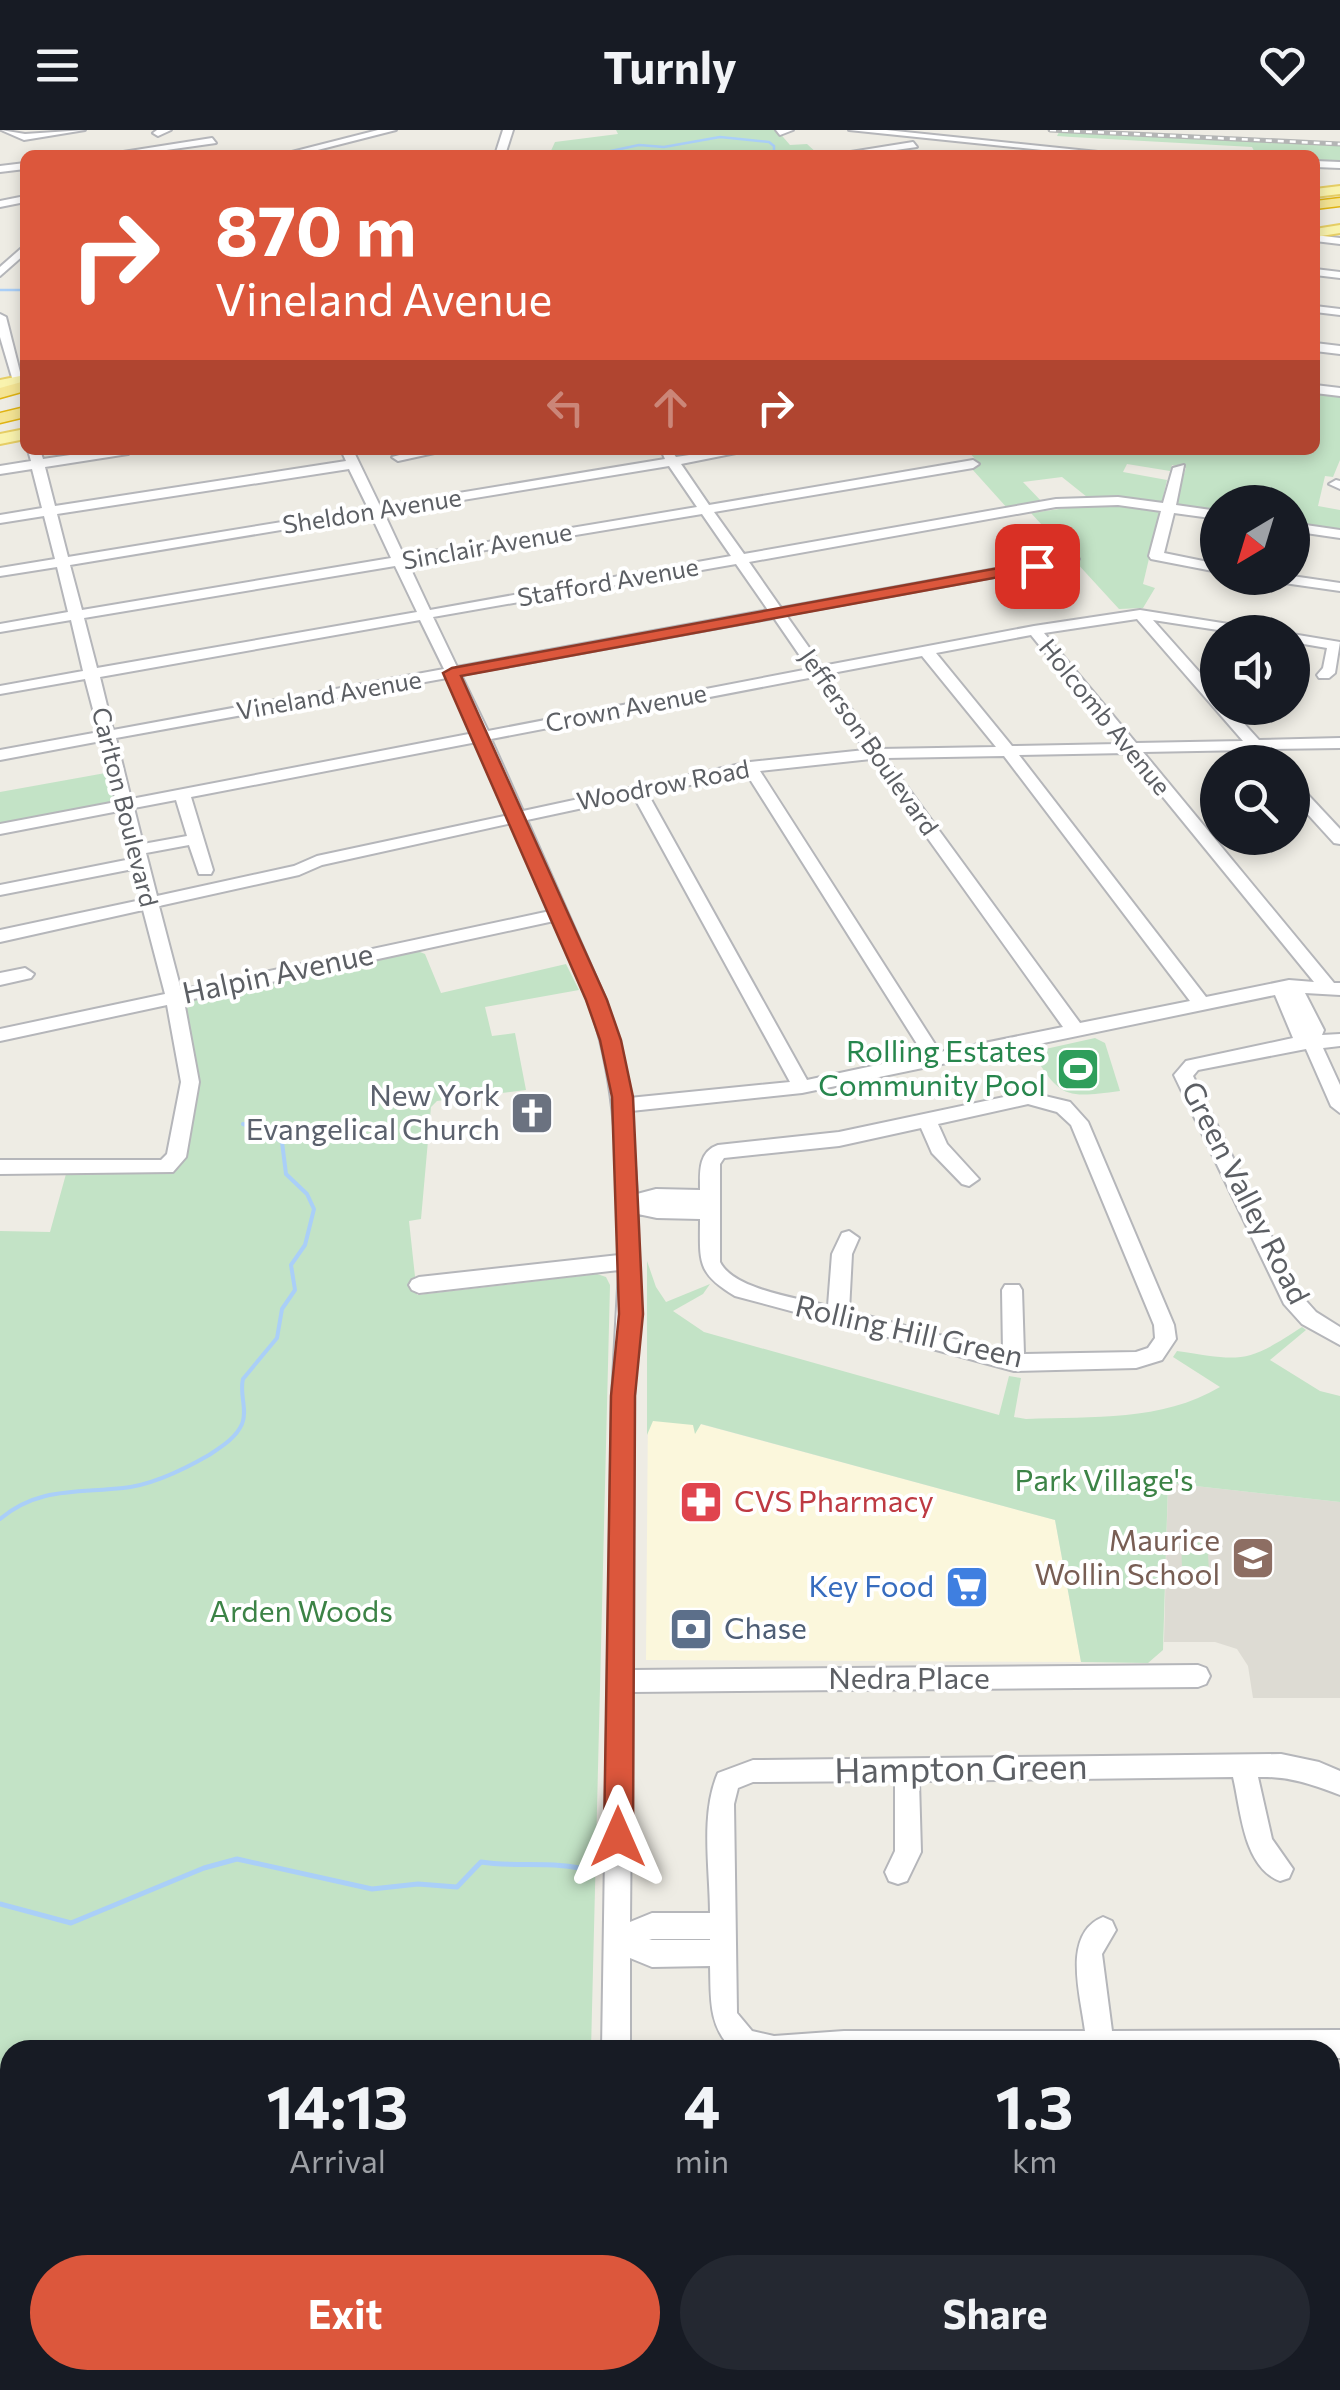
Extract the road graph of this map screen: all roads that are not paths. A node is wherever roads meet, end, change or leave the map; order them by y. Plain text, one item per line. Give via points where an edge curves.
1 (6, 130) edge
2 (80, 130) edge
3 (293, 130) edge
4 (392, 130) edge
5 (854, 130) edge
6 (377, 131) edge
7 (209, 135) edge
8 (1047, 135) dead end
9 (945, 140) junction
10 (134, 150) edge
11 (307, 150) joint
12 (873, 150) edge
13 (1023, 150) edge
14 (1040, 150) edge
15 (0, 317) edge
16 (8, 338) edge
17 (20, 378) edge
18 (62, 455) edge
19 (411, 455) edge
20 (669, 456) edge
21 (36, 457) edge
22 (351, 457) edge
23 (398, 457) dead end
24 (973, 464) dead end
25 (1179, 468) dead end
26 (0, 470) edge
27 (1168, 508) junction
28 (705, 509) junction
29 (376, 510) junction
30 (50, 511) junction
31 (1200, 512) edge
32 (0, 519) edge
33 (1310, 529) edge
34 (1340, 534) edge
35 (741, 559) junction
36 (1072, 560) dead end
37 (401, 561) junction
38 (64, 562) junction
39 (1200, 565) edge
40 (0, 572) edge
41 (1310, 583) edge
42 (1340, 588) edge
43 (779, 613) junction
44 (78, 614) junction
45 (1140, 614) junction
46 (425, 615) junction
47 (1200, 623) edge
48 (0, 628) edge
49 (1034, 630) junction
50 (1310, 641) edge
51 (1338, 646) edge
52 (926, 651) junction
53 (821, 672) junction
54 (452, 673) junction
55 (92, 674) junction
56 (1324, 674) dead end
57 (1200, 682) edge
58 (0, 690) edge
59 (1237, 725) edge
60 (108, 735) junction
61 (482, 735) junction
62 (1340, 743) edge
63 (1254, 745) joint
64 (1200, 747) edge
65 (1130, 749) junction
66 (1009, 752) junction
67 (875, 754) junction
68 (0, 756) edge
69 (750, 767) junction
70 (637, 789) junction
71 (182, 793) junction
72 (126, 804) junction
73 (1310, 807) edge
74 (516, 815) junction
75 (0, 829) edge
76 (195, 839) junction
77 (1340, 840) edge
78 (138, 857) junction
79 (205, 870) dead end
80 (0, 890) edge
81 (148, 902) junction
82 (557, 914) junction
83 (0, 936) edge
84 (25, 974) dead end
85 (0, 979) edge
86 (1288, 986) junction
87 (1335, 988) edge
88 (174, 996) junction
89 (1202, 1004) junction
90 (1076, 1032) junction
91 (0, 1035) edge
92 (1340, 1040) edge
93 (1311, 1041) junction
94 (936, 1060) junction
95 (802, 1087) junction
96 (623, 1105) junction
97 (1340, 1106) edge
98 (926, 1119) junction
99 (0, 1166) edge
100 (969, 1179) dead end
101 (629, 1204) junction
102 (710, 1204) junction
103 (849, 1238) dead end
104 (629, 1261) junction
105 (419, 1285) dead end
106 (1012, 1290) dead end
107 (838, 1317) junction
108 (1340, 1337) edge
109 (1014, 1363) junction
110 (1198, 1676) dead end
111 (620, 1681) junction
112 (1243, 1767) junction
113 (907, 1770) junction
114 (1340, 1783) edge
115 (1280, 1869) dead end
116 (898, 1872) dead end
117 (1103, 1930) dead end
118 (617, 1940) junction
119 (724, 1940) junction
120 (616, 2040) edge
121 (739, 2040) edge
122 (1099, 2040) edge

1 - 2 street via 24,137
3 - 11 street
4 - 6 street
5 - 9 street
6 - 11 street
7 - 10 street
8 - 14 street
9 - 12 street
9 - 13 street
15 - 16 street
16 - 17 street
18 - 21 street
19 - 23 street
20 - 28 street, Jefferson Boulevard
20 - 29 street, Sheldon Avenue
21 - 26 street
21 - 30 street, Carlton Boulevard
22 - 29 street
22 - 30 street
24 - 28 street, Sinclair Avenue
25 - 27 street
27 - 31 street, Stafford Avenue
27 - 35 street, Stafford Avenue via 1056,502
27 - 39 street via 1158,558
28 - 35 street, Jefferson Boulevard
28 - 37 street, Sinclair Avenue
29 - 37 street
29 - 38 street, Sheldon Avenue
30 - 32 street
30 - 38 street, Carlton Boulevard
33 - 34 street
35 - 43 street, Jefferson Boulevard
35 - 46 street, Stafford Avenue
36 - 43 street, Vineland Avenue
37 - 44 street, Sinclair Avenue
37 - 46 street
38 - 40 street, Sheldon Avenue
38 - 44 street, Carlton Boulevard
41 - 42 street
43 - 53 street, Jefferson Boulevard
43 - 54 street, Vineland Avenue
44 - 48 street, Sinclair Avenue
44 - 55 street, Carlton Boulevard
45 - 47 street, Crown Avenue
45 - 49 street, Crown Avenue
45 - 57 street
46 - 54 street
46 - 55 street, Stafford Avenue
49 - 52 street, Crown Avenue
49 - 65 street, Holcomb Avenue
50 - 51 street
51 - 56 street
52 - 53 street, Crown Avenue
52 - 66 street
53 - 61 street, Crown Avenue
53 - 67 street, Jefferson Boulevard
54 - 60 street, Vineland Avenue
54 - 61 street
55 - 58 street, Stafford Avenue
55 - 60 street, Carlton Boulevard
59 - 63 street
60 - 68 street, Vineland Avenue
60 - 72 street, Carlton Boulevard
61 - 71 street, Crown Avenue
61 - 74 street
62 - 63 street, Woodrow Road
64 - 65 street, Woodrow Road
65 - 66 street, Woodrow Road
65 - 87 street, Holcomb Avenue
66 - 67 street, Woodrow Road
66 - 89 street
67 - 69 street, Woodrow Road
67 - 90 street, Jefferson Boulevard
69 - 70 street, Woodrow Road
69 - 94 street
70 - 74 street, Woodrow Road
70 - 95 street
71 - 72 street, Crown Avenue
71 - 76 street
72 - 75 street, Crown Avenue
72 - 78 street, Carlton Boulevard
73 - 77 street
74 - 81 street, Woodrow Road
74 - 82 street
76 - 78 street
76 - 79 street
78 - 80 street
78 - 81 street, Carlton Boulevard
81 - 83 street, Woodrow Road
81 - 88 street, Carlton Boulevard
82 - 88 street, Halpin Avenue
82 - 96 street via 606,1026
84 - 85 street
86 - 87 street
86 - 89 street
86 - 93 street via 1283,997 1298,1033
88 - 91 street, Halpin Avenue
88 - 99 street, Carlton Boulevard via 190,1082 170,1165
89 - 90 street
90 - 94 street
92 - 93 street, Green Valley Road
93 - 97 street
93 - 108 street, Green Valley Road via 1192,1065 1183,1075 1291,1298
94 - 95 street
95 - 96 street
96 - 101 street
98 - 100 street via 939,1148
98 - 102 street, Rolling Hill Green via 793,1146 727,1149 710,1163
98 - 109 street, Rolling Hill Green via 1028,1098 1072,1113 1164,1324 1162,1347 1146,1358
101 - 102 street via 657,1212
101 - 104 street
102 - 107 street, Rolling Hill Green via 710,1262 717,1276 742,1291
103 - 107 street
104 - 105 street
104 - 111 street
106 - 109 street
107 - 109 street, Rolling Hill Green
110 - 111 street, Nedra Place
111 - 118 street
112 - 113 street, Hampton Green
112 - 114 street, Hampton Green via 1302,1768
112 - 115 street via 1261,1844
113 - 116 street via 908,1852
113 - 119 street, Hampton Green via 753,1771 727,1781
117 - 122 street via 1089,1951
118 - 119 street via 652,1954
118 - 120 street
119 - 121 street, Hampton Green via 728,2026

